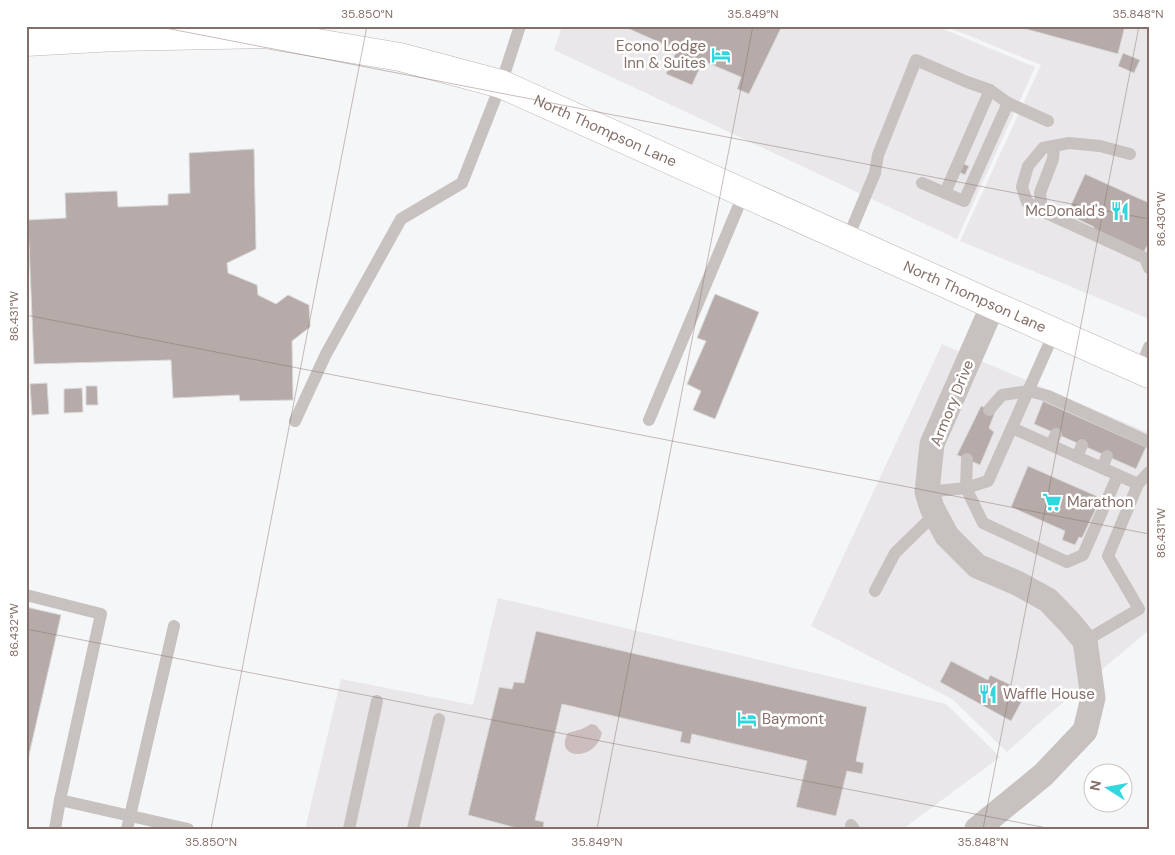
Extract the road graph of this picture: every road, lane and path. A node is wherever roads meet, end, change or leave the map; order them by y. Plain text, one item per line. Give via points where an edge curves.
1 (520, 26) edge
2 (26, 42) edge
3 (501, 84) junction
4 (990, 90) junction
5 (1008, 103) junction
6 (1048, 121) dead end
7 (1054, 146) junction
8 (1130, 154) dead end
9 (922, 183) dead end
10 (945, 193) junction
11 (744, 194) junction
12 (1042, 211) junction
13 (847, 240) junction
14 (1149, 268) edge
15 (993, 305) junction
16 (1054, 333) junction
17 (1146, 364) edge
18 (1029, 391) junction
19 (989, 410) dead end
20 (649, 420) dead end
21 (295, 421) dead end
22 (1012, 428) junction
23 (1149, 442) edge
24 (967, 459) dead end
25 (1149, 472) edge
26 (1118, 475) junction
27 (1138, 484) junction
28 (966, 488) junction
29 (931, 503) junction
30 (874, 591) dead end
31 (26, 595) edge
32 (174, 626) dead end
33 (1085, 641) junction
34 (377, 701) dead end
35 (439, 719) dead end
36 (60, 800) junction
37 (129, 823) edge
38 (55, 829) edge
39 (188, 829) edge
40 (349, 829) edge
41 (413, 829) edge
42 (977, 829) edge

1 - 3 lane
2 - 3 main road, North Thompson Lane via 264,34 400,57
3 - 11 main road, North Thompson Lane
3 - 21 lane via 462,183 401,219 326,354
4 - 5 lane
4 - 10 lane
4 - 13 lane via 916,60
5 - 6 lane
5 - 10 lane via 964,201
7 - 8 lane via 1069,142
7 - 12 lane via 1053,159 1040,193
7 - 12 lane via 1043,148 1028,166 1022,187 1027,202
9 - 10 lane
11 - 13 main road, North Thompson Lane
11 - 20 lane
12 - 14 lane via 1144,258
13 - 15 main road, North Thompson Lane
15 - 16 main road, North Thompson Lane
15 - 29 street, Armory Drive via 932,444
16 - 17 main road, North Thompson Lane
16 - 18 lane
18 - 19 lane via 1002,395
18 - 22 lane
18 - 23 lane via 1048,396 1067,408
22 - 26 lane via 1080,451 1104,462
22 - 28 lane via 988,481
24 - 28 lane
25 - 27 lane
26 - 27 lane
26 - 28 lane via 1083,555 1066,562 983,523
27 - 33 lane via 1108,556 1139,609
28 - 29 lane
29 - 30 lane via 895,553
29 - 33 street via 947,536 977,566 1048,600
31 - 36 lane via 101,614
32 - 37 lane
33 - 42 street via 1093,698 1085,731 1043,775
34 - 40 lane
35 - 41 lane
36 - 37 lane
36 - 38 lane
37 - 39 lane

